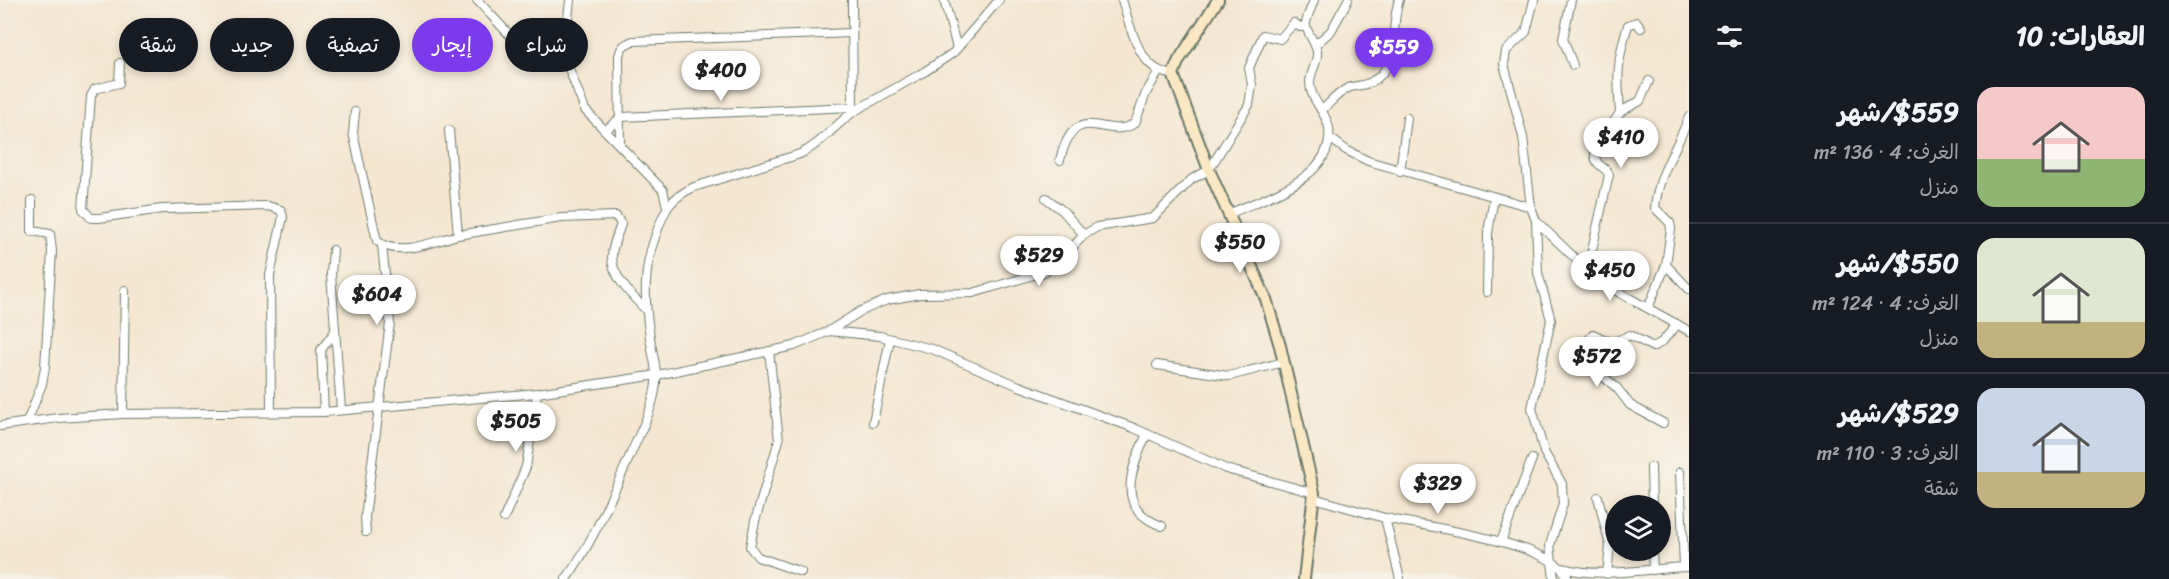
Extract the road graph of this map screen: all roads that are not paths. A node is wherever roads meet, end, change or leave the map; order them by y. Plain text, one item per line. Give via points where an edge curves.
1 (477, 0) edge
2 (570, 0) edge
3 (852, 0) edge
4 (944, 0) edge
5 (999, 0) edge
6 (1122, 0) edge
7 (1218, 0) edge
8 (1314, 0) edge
9 (1348, 0) edge
10 (1399, 0) edge
11 (1534, 0) edge
12 (1571, 0) edge
13 (568, 18) edge
14 (1306, 26) junction
15 (1641, 28) dead end
16 (505, 30) edge
17 (852, 33) junction
18 (1315, 45) junction
19 (957, 48) junction
20 (1573, 64) dead end
21 (1159, 71) junction
22 (120, 72) edge
23 (570, 72) edge
24 (1173, 74) junction
25 (1649, 81) dead end
26 (1323, 109) junction
27 (853, 110) junction
28 (355, 112) dead end
29 (1620, 112) junction
30 (621, 117) junction
31 (1689, 117) edge
32 (1407, 118) dead end
33 (449, 130) dead end
34 (606, 130) junction
35 (1330, 138) junction
36 (620, 143) junction
37 (1060, 160) dead end
38 (1209, 170) junction
39 (1400, 172) junction
40 (1494, 197) junction
41 (1046, 198) dead end
42 (32, 200) dead end
43 (667, 207) junction
44 (1531, 207) junction
45 (1229, 214) junction
46 (1536, 221) junction
47 (458, 235) junction
48 (1084, 235) junction
49 (382, 245) junction
50 (333, 250) dead end
51 (1666, 266) junction
52 (1587, 272) junction
53 (1689, 289) edge
54 (125, 290) dead end
55 (1487, 292) dead end
56 (1648, 308) junction
57 (646, 310) junction
58 (1677, 324) junction
59 (334, 331) junction
60 (830, 331) junction
61 (1689, 331) edge
62 (890, 339) junction
63 (769, 351) junction
64 (1284, 362) junction
65 (1157, 365) dead end
66 (657, 375) junction
67 (537, 393) junction
68 (377, 407) junction
69 (341, 410) junction
70 (271, 412) junction
71 (324, 412) junction
72 (123, 414) junction
73 (27, 422) junction
74 (873, 422) dead end
75 (1663, 423) dead end
76 (0, 426) edge
77 (1147, 434) junction
78 (1532, 459) dead end
79 (1651, 467) dead end
80 (1680, 472) dead end
81 (1314, 495) junction
82 (1652, 495) edge
83 (1598, 496) dead end
84 (504, 518) dead end
85 (1385, 518) junction
86 (1162, 526) dead end
87 (366, 532) dead end
88 (1501, 542) junction
89 (1552, 560) junction
90 (1653, 561) edge
91 (1562, 567) junction
92 (1686, 567) edge
93 (1653, 570) junction
94 (801, 572) dead end
95 (1607, 574) junction
96 (566, 579) edge
97 (1305, 579) edge
98 (1400, 579) edge
99 (1554, 579) edge
100 (1568, 579) edge

1 - 16 street
2 - 13 street
3 - 17 street
4 - 19 street
5 - 19 street
6 - 21 street via 1140,49
7 - 24 main road
8 - 14 street
9 - 18 street via 1331,31
10 - 26 street via 1385,70 1371,82 1347,89
11 - 44 street via 1526,32 1506,51 1504,64 1523,137
12 - 20 street via 1563,39
14 - 18 street
14 - 38 street via 1294,23 1280,39 1263,35 1249,68 1249,105
15 - 29 street via 1637,22 1628,26 1622,47 1616,81
17 - 27 street
17 - 30 street via 626,43 619,56
18 - 26 street via 1317,54 1310,81 1312,95
19 - 27 street via 924,72
21 - 24 street
21 - 37 street via 1135,123 1124,128 1092,124 1078,128 1065,140
22 - 70 street via 116,86 95,88 91,96 83,209 91,218 162,208 268,206 280,210 283,217 270,275
23 - 34 street via 585,110
24 - 38 main road
25 - 29 street via 1640,101
26 - 35 street
27 - 30 street
27 - 43 street via 815,147 694,186 678,194
28 - 49 street via 353,134 373,232
29 - 52 street via 1596,152 1597,162 1610,176
30 - 34 street
30 - 36 street
31 - 51 street via 1658,184 1655,208 1670,223
32 - 39 street
33 - 47 street
34 - 36 street
35 - 39 street via 1357,157
35 - 45 street via 1324,156 1306,175
36 - 43 street via 663,190
38 - 45 main road
38 - 48 street via 1192,179 1153,218 1103,225
39 - 40 street
40 - 44 street
40 - 55 street via 1488,233
41 - 48 street
42 - 73 street via 32,231 50,234 52,251 45,367
43 - 57 street via 645,268
44 - 46 street
45 - 64 main road via 1266,299
46 - 52 street
46 - 89 street via 1539,273 1551,320 1533,415 1544,452 1562,484 1563,504 1550,545
47 - 49 street via 413,247
47 - 57 street via 561,218 616,216 621,224 612,263
48 - 60 street via 1061,261 1044,272 973,293 920,294 887,300
49 - 68 street via 390,322
50 - 59 street
51 - 53 street
51 - 56 street
52 - 56 street
54 - 72 street
56 - 58 street
57 - 66 street
58 - 61 street
58 - 75 street via 1653,347 1630,335 1612,343 1593,334 1580,354 1617,387 1630,405
59 - 69 street
59 - 71 street via 321,350
60 - 62 street
60 - 63 street via 804,344
62 - 74 street
62 - 77 street via 955,358
63 - 66 street
63 - 94 street via 779,440 750,547 758,557
64 - 65 street via 1229,376
64 - 81 main road
66 - 67 street
66 - 96 street via 646,420 597,530
67 - 68 street
67 - 84 street via 526,467
68 - 69 street
68 - 87 street
69 - 71 street
70 - 71 street
70 - 72 street
72 - 73 street
73 - 76 street
77 - 81 street via 1245,476
77 - 86 street via 1130,492 1140,514
78 - 88 street
79 - 82 street
80 - 92 street
81 - 85 street
81 - 97 main road
83 - 95 street via 1610,546
85 - 88 street
85 - 98 street
88 - 89 street
89 - 91 street
89 - 99 street
90 - 93 street
91 - 95 street
91 - 100 street
92 - 93 street
93 - 95 street

